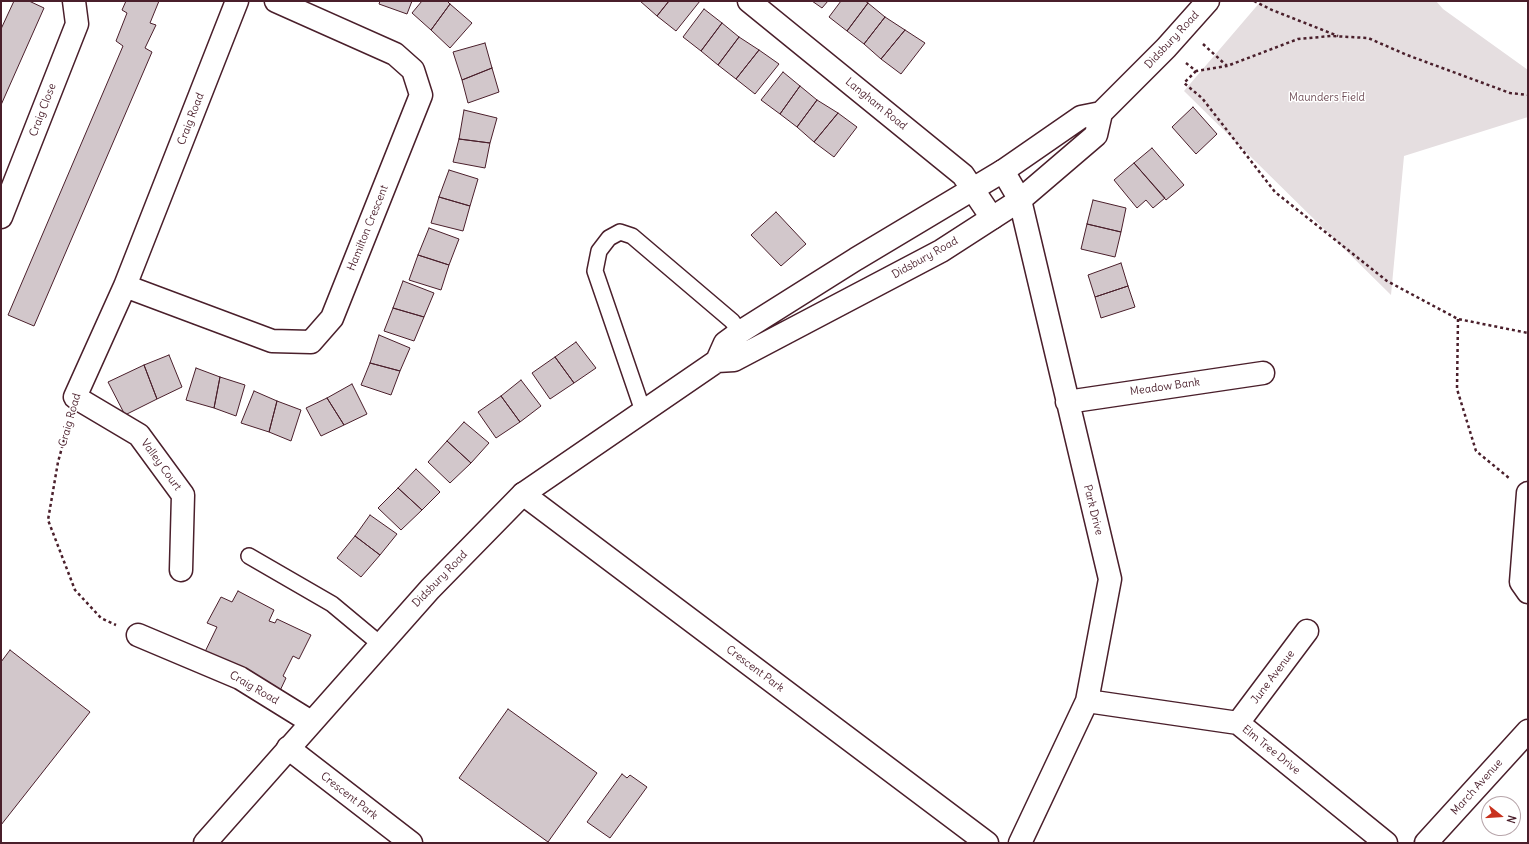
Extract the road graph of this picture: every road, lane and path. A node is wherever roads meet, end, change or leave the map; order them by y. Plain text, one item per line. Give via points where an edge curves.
1 (74, 1) edge
2 (237, 1) edge
3 (276, 1) edge
4 (749, 1) edge
5 (1208, 1) edge
6 (1254, 1) edge
7 (1184, 28) junction
8 (1341, 37) junction
9 (1166, 48) junction
10 (1227, 66) junction
11 (1196, 71) junction
12 (1528, 95) edge
13 (1101, 113) junction
14 (1003, 171) junction
15 (974, 189) junction
16 (1020, 200) junction
17 (1, 217) edge
18 (992, 218) junction
19 (125, 286) junction
20 (1458, 319) junction
21 (740, 332) junction
22 (1528, 333) edge
23 (717, 361) junction
24 (1262, 373) dead end
25 (75, 397) junction
26 (1067, 402) junction
27 (643, 411) junction
28 (1527, 493) edge
29 (523, 494) junction
30 (249, 556) dead end
31 (181, 570) dead end
32 (1528, 592) edge
33 (1307, 631) dead end
34 (138, 636) joint
35 (380, 644) junction
36 (1087, 701) junction
37 (311, 722) junction
38 (1238, 723) junction
39 (1528, 731) edge
40 (288, 748) junction
41 (205, 843) edge
42 (411, 843) edge
43 (987, 843) edge
44 (1020, 843) edge
45 (1386, 843) edge
46 (1426, 843) edge

1 - 17 street, Craig Close via 77,24
2 - 19 street, Craig Road
3 - 19 street, Hamilton Crescent via 395,54 413,70 421,95 332,318 311,342 272,341
4 - 15 street, Langham Road via 963,175
5 - 7 street, Didsbury Road
6 - 8 path
7 - 9 street, Didsbury Road
7 - 10 path
8 - 10 path via 1298,39
8 - 12 path via 1368,38 1510,93
9 - 11 path
9 - 13 street, Didsbury Road
10 - 11 path
11 - 20 path via 1184,83 1202,98 1275,192 1387,281
13 - 14 street via 1081,117
13 - 16 street, Didsbury Road via 1096,135
14 - 15 street
14 - 16 street, Park Drive
15 - 18 street, Langham Road
15 - 21 street
16 - 18 street, Didsbury Road
16 - 26 street, Park Drive
18 - 23 street, Didsbury Road via 941,251 734,360
19 - 25 street, Craig Road
20 - 22 path
20 - 28 path via 1457,389 1476,451
21 - 23 street via 725,343
21 - 27 lane via 732,320 632,236 620,232 609,238 599,251 595,271
23 - 27 street, Didsbury Road
24 - 26 street, Meadow Bank
25 - 31 street, Valley Court via 139,435 183,495
25 - 34 path, Craig Road via 58,462 48,520 75,590 101,618
26 - 36 street, Park Drive via 1110,579
27 - 29 street, Didsbury Road
28 - 32 street via 1521,582
29 - 35 street, Didsbury Road
29 - 43 street, Crescent Park
30 - 35 lane via 332,604
33 - 38 street, June Avenue
34 - 37 street, Craig Road via 240,678
35 - 37 street, Didsbury Road
36 - 38 street, Elm Tree Drive
36 - 44 street, Park Drive
37 - 40 street, Didsbury Road
38 - 45 street, Elm Tree Drive
39 - 46 street, March Avenue
40 - 41 street, Didsbury Road
40 - 42 street, Crescent Park

